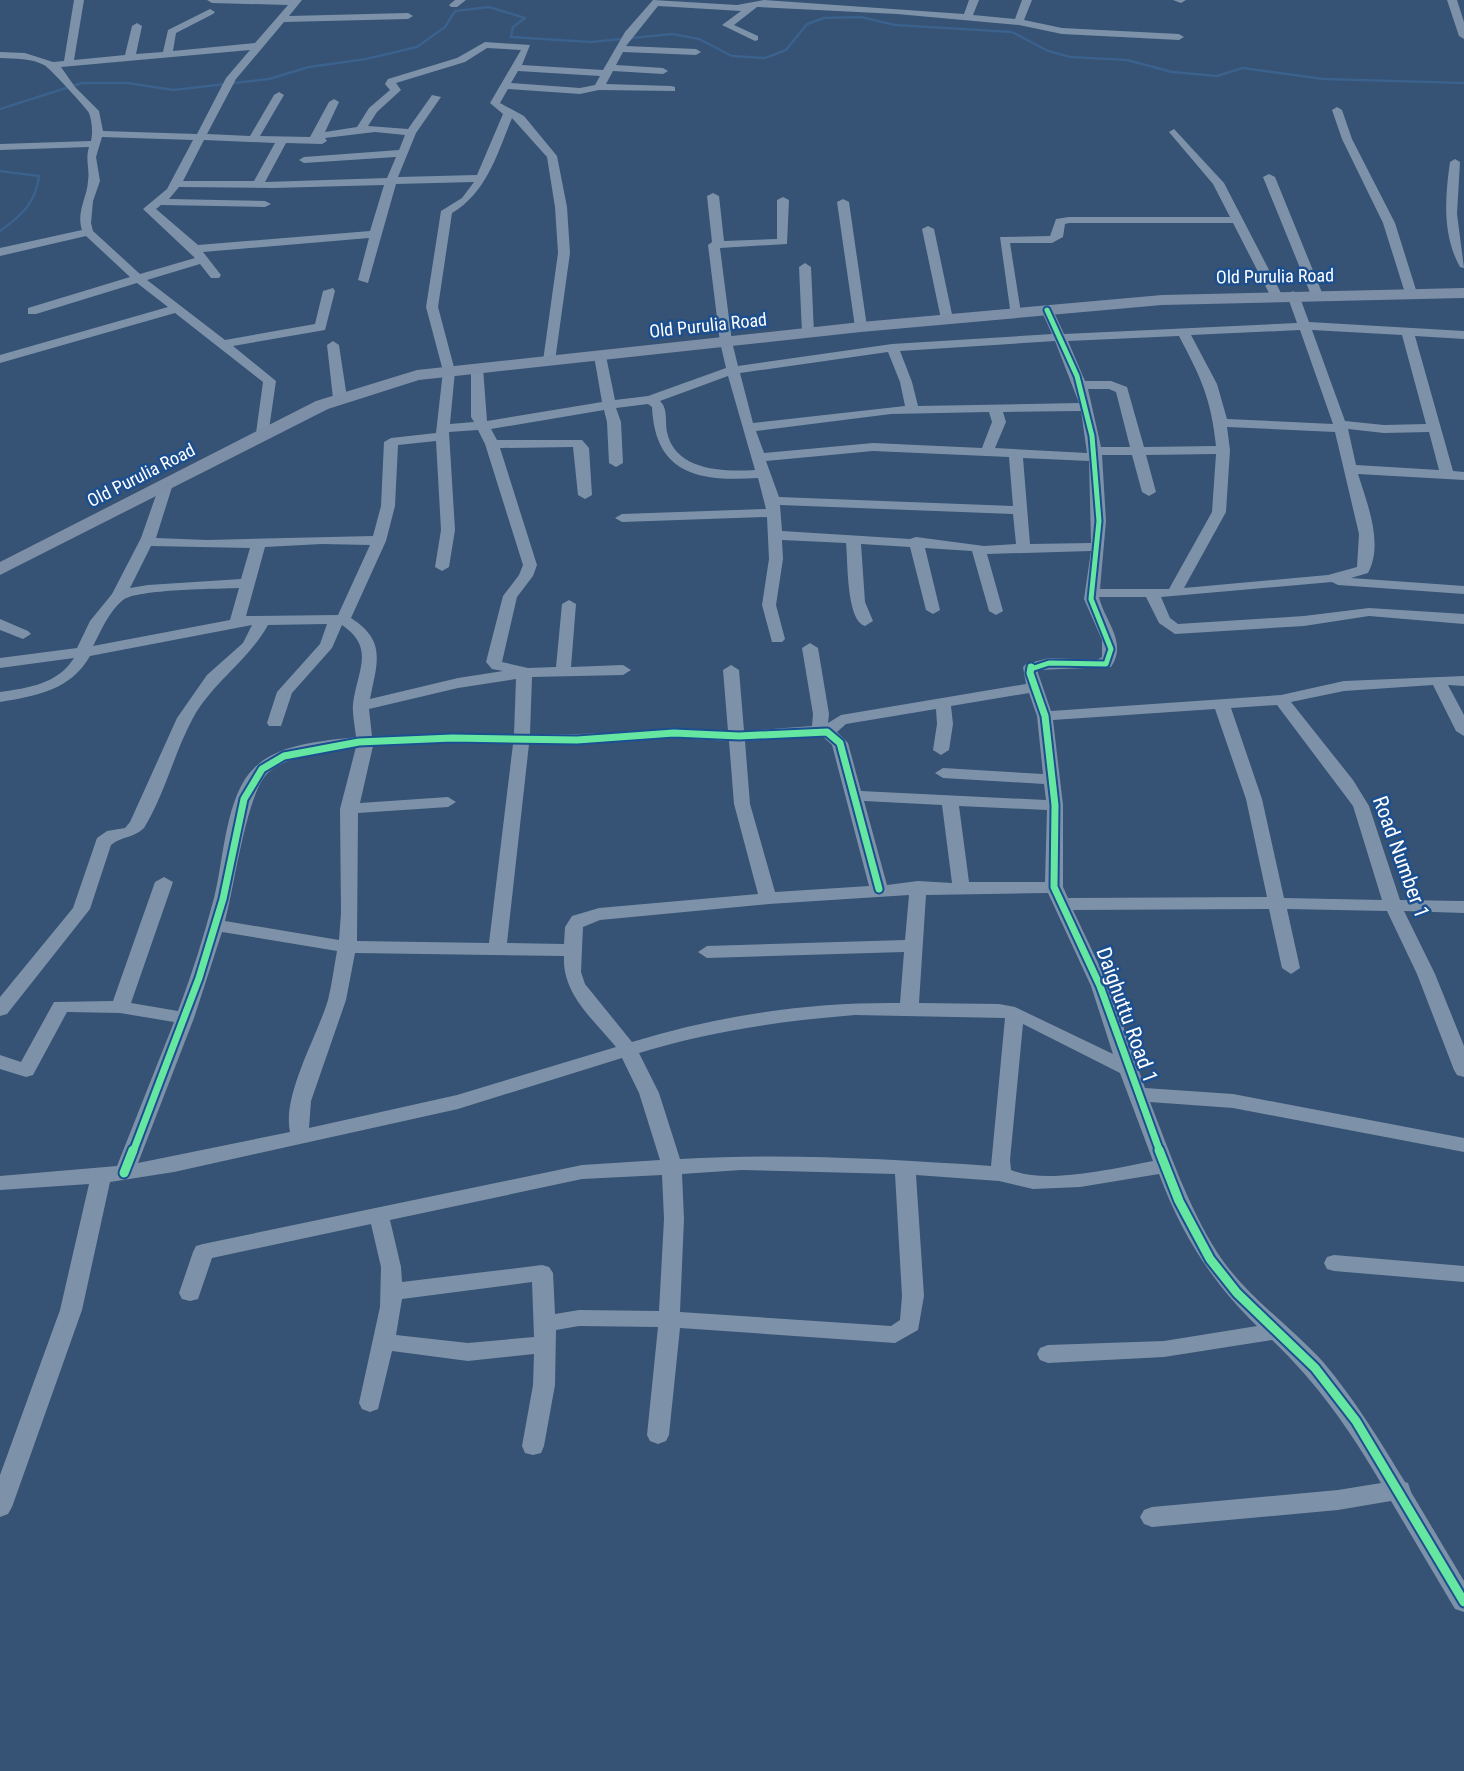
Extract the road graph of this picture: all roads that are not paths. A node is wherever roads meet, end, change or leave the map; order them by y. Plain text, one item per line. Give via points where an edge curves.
1 (79, 0) edge
2 (212, 0) edge
3 (921, 0) edge
4 (974, 0) edge
5 (1027, 0) edge
6 (297, 1) edge
7 (657, 1) edge
8 (755, 4) edge
9 (1457, 6) edge
10 (210, 12) dead end
11 (916, 13) junction
12 (408, 16) dead end
13 (968, 17) junction
14 (281, 19) junction
15 (1019, 22) junction
16 (137, 26) dead end
17 (1464, 36) edge
18 (1179, 37) dead end
19 (755, 38) dead end
20 (624, 41) junction
21 (257, 46) junction
22 (696, 52) dead end
23 (168, 53) junction
24 (0, 55) edge
25 (130, 57) junction
26 (68, 64) junction
27 (52, 65) junction
28 (516, 68) junction
29 (609, 70) junction
30 (663, 71) dead end
31 (504, 86) junction
32 (599, 87) junction
33 (671, 89) dead end
34 (279, 95) dead end
35 (436, 97) dead end
36 (334, 102) dead end
37 (1337, 110) dead end
38 (509, 112) junction
39 (359, 131) junction
40 (1174, 132) dead end
41 (411, 133) junction
42 (201, 137) junction
43 (314, 138) junction
44 (97, 139) junction
45 (253, 139) junction
46 (282, 140) junction
47 (339, 142) dead end
48 (0, 147) edge
49 (401, 153) junction
50 (304, 160) dead end
51 (1455, 162) dead end
52 (1269, 177) dead end
53 (481, 178) junction
54 (392, 180) junction
55 (176, 184) junction
56 (258, 185) junction
57 (713, 196) dead end
58 (783, 200) dead end
59 (158, 202) junction
60 (843, 202) dead end
61 (265, 204) dead end
62 (1234, 220) junction
63 (928, 229) dead end
64 (88, 232) junction
65 (376, 234) junction
66 (718, 243) junction
67 (0, 252) edge
68 (199, 254) junction
69 (1464, 264) edge
70 (805, 267) dead end
71 (215, 275) dead end
72 (139, 278) junction
73 (364, 280) dead end
74 (330, 291) dead end
75 (1411, 293) junction
76 (1464, 293) edge
77 (1284, 295) junction
78 (1317, 295) junction
79 (176, 309) junction
80 (32, 310) dead end
81 (1047, 310) junction
82 (1015, 313) junction
83 (947, 319) junction
84 (1306, 326) junction
85 (861, 327) junction
86 (1408, 331) junction
87 (1182, 332) junction
88 (808, 333) junction
89 (1464, 335) edge
90 (1059, 336) junction
91 (726, 342) junction
92 (223, 344) junction
93 (333, 345) dead end
94 (892, 348) junction
95 (600, 356) junction
96 (0, 359) edge
97 (549, 361) junction
98 (477, 368) junction
99 (734, 370) junction
100 (449, 371) junction
101 (1080, 385) junction
102 (340, 398) junction
103 (650, 400) junction
104 (610, 405) junction
105 (1084, 407) junction
106 (995, 409) junction
107 (912, 410) junction
108 (1220, 423) junction
109 (482, 426) junction
110 (1340, 426) junction
111 (748, 428) junction
112 (1434, 428) junction
113 (442, 432) junction
114 (263, 433) junction
115 (492, 444) junction
116 (1139, 450) junction
117 (1223, 450) junction
118 (987, 452) junction
119 (1016, 453) junction
120 (1094, 454) junction
121 (616, 463) dead end
122 (761, 465) junction
123 (1350, 469) junction
124 (1447, 474) junction
125 (1464, 476) edge
126 (166, 484) junction
127 (1149, 492) dead end
128 (585, 495) dead end
129 (774, 507) junction
130 (1020, 510) junction
131 (622, 518) dead end
132 (777, 535) junction
133 (853, 538) junction
134 (147, 540) junction
135 (379, 541) junction
136 (916, 541) junction
137 (259, 542) junction
138 (1023, 548) junction
139 (1098, 548) junction
140 (981, 550) junction
141 (442, 567) dead end
142 (0, 569) edge
143 (1328, 579) junction
144 (248, 583) junction
145 (1464, 590) edge
146 (1093, 593) junction
147 (1174, 593) junction
148 (118, 594) junction
149 (1152, 594) junction
150 (569, 604) dead end
151 (933, 610) dead end
152 (996, 611) dead end
153 (340, 619) junction
154 (1464, 619) edge
155 (263, 620) junction
156 (865, 621) dead end
157 (237, 622) junction
158 (0, 624) edge
159 (23, 634) dead end
160 (777, 639) dead end
161 (810, 648) dead end
162 (83, 652) junction
163 (0, 663) edge
164 (624, 670) dead end
165 (731, 670) dead end
166 (564, 671) junction
167 (524, 673) junction
168 (1438, 680) junction
169 (1464, 681) edge
170 (1035, 687) junction
171 (0, 697) edge
172 (1281, 700) junction
173 (943, 703) junction
174 (1222, 705) junction
175 (362, 711) junction
176 (1045, 716) junction
177 (275, 723) dead end
178 (823, 731) junction
179 (1464, 731) edge
180 (734, 735) junction
181 (522, 737) junction
182 (365, 743) junction
183 (941, 750) dead end
184 (943, 773) dead end
185 (1052, 780) junction
186 (856, 796) junction
187 (950, 799) junction
188 (448, 802) dead end
189 (1055, 805) junction
190 (348, 809) junction
191 (164, 882) dead end
192 (961, 886) junction
193 (918, 887) junction
194 (1054, 887) junction
195 (879, 889) junction
196 (768, 897) junction
197 (1275, 903) junction
198 (1063, 904) junction
199 (1393, 906) junction
200 (1464, 907) edge
201 (216, 925) junction
202 (914, 946) junction
203 (347, 947) junction
204 (497, 949) junction
205 (573, 950) junction
206 (707, 952) dead end
207 (1291, 968) dead end
208 (120, 1007) junction
209 (909, 1009) junction
210 (0, 1010) edge
211 (1015, 1013) junction
212 (185, 1018) junction
213 (627, 1048) junction
214 (0, 1062) edge
215 (1128, 1069) junction
216 (1464, 1070) edge
217 (1138, 1094) junction
218 (301, 1136) junction
219 (1464, 1145) edge
220 (1165, 1166) junction
221 (673, 1167) junction
222 (905, 1167) junction
223 (124, 1173) junction
224 (1002, 1174) junction
225 (101, 1176) junction
226 (0, 1183) edge
227 (379, 1216) junction
228 (1334, 1263) dead end
229 (1464, 1274) edge
230 (389, 1292) junction
231 (190, 1293) dead end
232 (668, 1320) junction
233 (1276, 1331) junction
234 (545, 1335) junction
235 (385, 1342) junction
236 (1048, 1354) dead end
237 (370, 1403) dead end
238 (658, 1435) dead end
239 (533, 1446) dead end
240 (1400, 1490) junction
241 (0, 1507) edge
242 (1152, 1517) dead end
243 (1464, 1602) edge

1 - 26 street
2 - 6 street
3 - 11 street
4 - 13 street
5 - 15 street
6 - 14 street
7 - 8 street
7 - 20 street
8 - 11 street
8 - 19 street via 727,25
9 - 17 street
10 - 23 street via 171,32
11 - 13 street
12 - 14 street
13 - 15 street
14 - 21 street
15 - 18 street via 1062,31
16 - 25 street
20 - 22 street
20 - 29 street
21 - 23 street
21 - 42 street via 231,78
23 - 25 street
24 - 27 street via 38,58
25 - 26 street
26 - 27 street
27 - 44 street via 94,111
28 - 29 street
28 - 31 street
28 - 39 street via 527,47 490,44 461,61 392,81 396,90 373,110
29 - 30 street
29 - 32 street
31 - 32 street
31 - 38 street via 495,103
32 - 33 street
34 - 45 street
35 - 41 street
36 - 43 street
37 - 75 street via 1389,223
38 - 53 street
38 - 97 street via 550,151 561,207 564,253
39 - 41 street
39 - 43 street
40 - 62 street via 1218,183
41 - 49 street
42 - 44 street
42 - 45 street
42 - 55 street
43 - 46 street
43 - 47 street
44 - 48 street
44 - 64 street via 90,163 94,181 86,212
45 - 46 street
46 - 56 street
49 - 50 street
49 - 54 street
51 - 69 street via 1452,222
52 - 78 street
53 - 54 street
53 - 100 street via 466,200 446,214 433,318
54 - 56 street
54 - 65 street
55 - 56 street
55 - 59 street
57 - 66 street
58 - 66 street via 783,242
59 - 61 street
59 - 68 street via 149,211
60 - 85 street
62 - 77 street
62 - 82 street via 1069,219 1060,221 1052,240 1004,239
63 - 83 street
64 - 67 street
64 - 72 street
65 - 68 street
65 - 73 street
66 - 91 street via 714,245
68 - 71 street
68 - 72 street
70 - 88 street
72 - 79 street
72 - 80 street
74 - 92 street via 321,327
75 - 76 main road, Old Purulia Road
75 - 78 main road, Old Purulia Road
77 - 78 main road, Old Purulia Road
77 - 81 main road, Old Purulia Road
77 - 84 street
79 - 92 street
79 - 96 street
81 - 82 main road, Old Purulia Road
81 - 90 street
82 - 83 main road, Old Purulia Road
83 - 85 main road, Old Purulia Road
84 - 86 street
84 - 87 street
84 - 110 street
85 - 88 main road, Old Purulia Road
86 - 89 street
86 - 112 street
87 - 90 street
87 - 108 street via 1210,384
88 - 91 main road, Old Purulia Road
90 - 94 street
90 - 101 street
91 - 95 main road, Old Purulia Road
91 - 99 street
92 - 114 street via 270,381
93 - 102 street
94 - 99 street
94 - 107 street
95 - 97 main road, Old Purulia Road
95 - 104 street
97 - 98 main road, Old Purulia Road
98 - 100 main road, Old Purulia Road
98 - 109 street
99 - 103 street
99 - 111 street
100 - 102 main road, Old Purulia Road via 417,375
100 - 113 street
101 - 105 street
101 - 116 street via 1111,385 1122,390
102 - 114 main road, Old Purulia Road
103 - 104 street
103 - 122 street via 658,405 664,443 681,460 718,476
104 - 109 street
104 - 121 street
105 - 106 street
105 - 120 street
106 - 107 street
106 - 118 street via 999,422
107 - 111 street
108 - 110 street
108 - 117 street
109 - 113 street
109 - 115 street
110 - 112 street
110 - 123 street
111 - 122 street
112 - 124 street
113 - 135 street via 391,442 388,506
113 - 141 street via 448,530
114 - 126 main road, Old Purulia Road
115 - 128 street via 578,443
115 - 167 street via 530,565 510,596 494,662
116 - 117 street
116 - 120 street
116 - 127 street
117 - 147 street via 1219,512
118 - 119 street
118 - 122 street via 873,447
119 - 120 street
119 - 130 street
120 - 139 street
122 - 129 street
123 - 124 street
123 - 143 street via 1365,526 1366,564 1356,574
124 - 125 street
126 - 134 street
126 - 142 main road, Old Purulia Road
129 - 130 street
129 - 131 street
129 - 132 street
130 - 138 street
132 - 133 street
132 - 160 street via 769,605
133 - 136 street
133 - 156 street via 858,601
134 - 137 street
134 - 148 street
135 - 137 street
135 - 153 street
136 - 140 street via 971,544
136 - 151 street
137 - 144 street
138 - 139 street
138 - 140 street
139 - 146 street
140 - 152 street
143 - 145 street
143 - 147 street
144 - 148 street
144 - 157 street
146 - 149 street
146 - 170 street via 1110,660 1096,666 1038,664 1031,667
147 - 149 street
148 - 162 street
149 - 154 street via 1164,620 1175,629 1369,612
150 - 166 street
153 - 155 street
153 - 175 street via 355,624 369,646
153 - 177 street via 327,645 285,692
155 - 157 street
155 - 210 street via 249,645 202,692 170,748 138,824 103,842 81,909
157 - 162 street
158 - 159 street
161 - 178 street
162 - 163 street
162 - 171 street via 78,667 53,687
164 - 166 street
165 - 180 street
166 - 167 street
167 - 175 street via 458,683
167 - 181 street
168 - 169 street
168 - 172 street via 1345,686
168 - 179 street
170 - 173 street
170 - 176 street, Daighuttu Road 1
172 - 174 street
172 - 199 street, Road Number 1 via 1361,806
173 - 178 street via 841,720
173 - 183 street
174 - 176 street
174 - 197 street via 1254,799
175 - 182 street
176 - 185 street, Daighuttu Road 1
178 - 180 street
178 - 186 street via 840,743
180 - 181 street
180 - 196 street via 742,804
181 - 182 street
181 - 204 street
182 - 190 street
182 - 201 street via 314,748 261,769 241,811
184 - 185 street
185 - 189 street, Daighuttu Road 1
186 - 187 street
186 - 195 street
187 - 189 street
187 - 192 street
188 - 190 street
189 - 194 street, Daighuttu Road 1
190 - 203 street
191 - 208 street
192 - 193 street
192 - 194 street
193 - 195 street
193 - 202 street
194 - 198 street, Daighuttu Road 1
195 - 196 street
196 - 205 street via 584,916 574,928
197 - 198 street
197 - 199 street
197 - 207 street
198 - 215 street, Daighuttu Road 1 via 1100,986
199 - 200 street
199 - 216 street, Road Number 1
201 - 203 street
201 - 212 street
202 - 206 street
202 - 209 street
203 - 204 street
203 - 218 street via 337,1000 300,1101
204 - 205 street
205 - 213 street via 576,986
208 - 212 street
208 - 214 street via 61,1006 26,1070
209 - 211 street
209 - 213 street via 786,1014 682,1032
211 - 215 street
211 - 224 street
212 - 223 street
213 - 218 street via 458,1102
213 - 221 street via 649,1093
215 - 217 street, Daighuttu Road 1
217 - 219 street via 1233,1101
217 - 220 street, Daighuttu Road 1
218 - 223 street
220 - 224 street via 1079,1180 1012,1180
220 - 233 street, Daighuttu Road 1 via 1210,1259
221 - 222 street via 741,1163
221 - 227 street via 543,1178
221 - 232 street
222 - 224 street
222 - 232 street via 913,1296 910,1324 895,1335
223 - 225 street
225 - 226 street
225 - 241 street via 71,1310
227 - 230 street via 391,1267
227 - 231 street via 204,1252
228 - 229 street
230 - 234 street via 541,1273
230 - 235 street
232 - 234 street via 579,1318
232 - 238 street
233 - 236 street via 1164,1349
233 - 240 street, Daighuttu Road 1 via 1315,1368
234 - 235 street via 468,1352
234 - 239 street via 544,1385
235 - 237 street
240 - 242 street
240 - 243 street, Daighuttu Road 1

